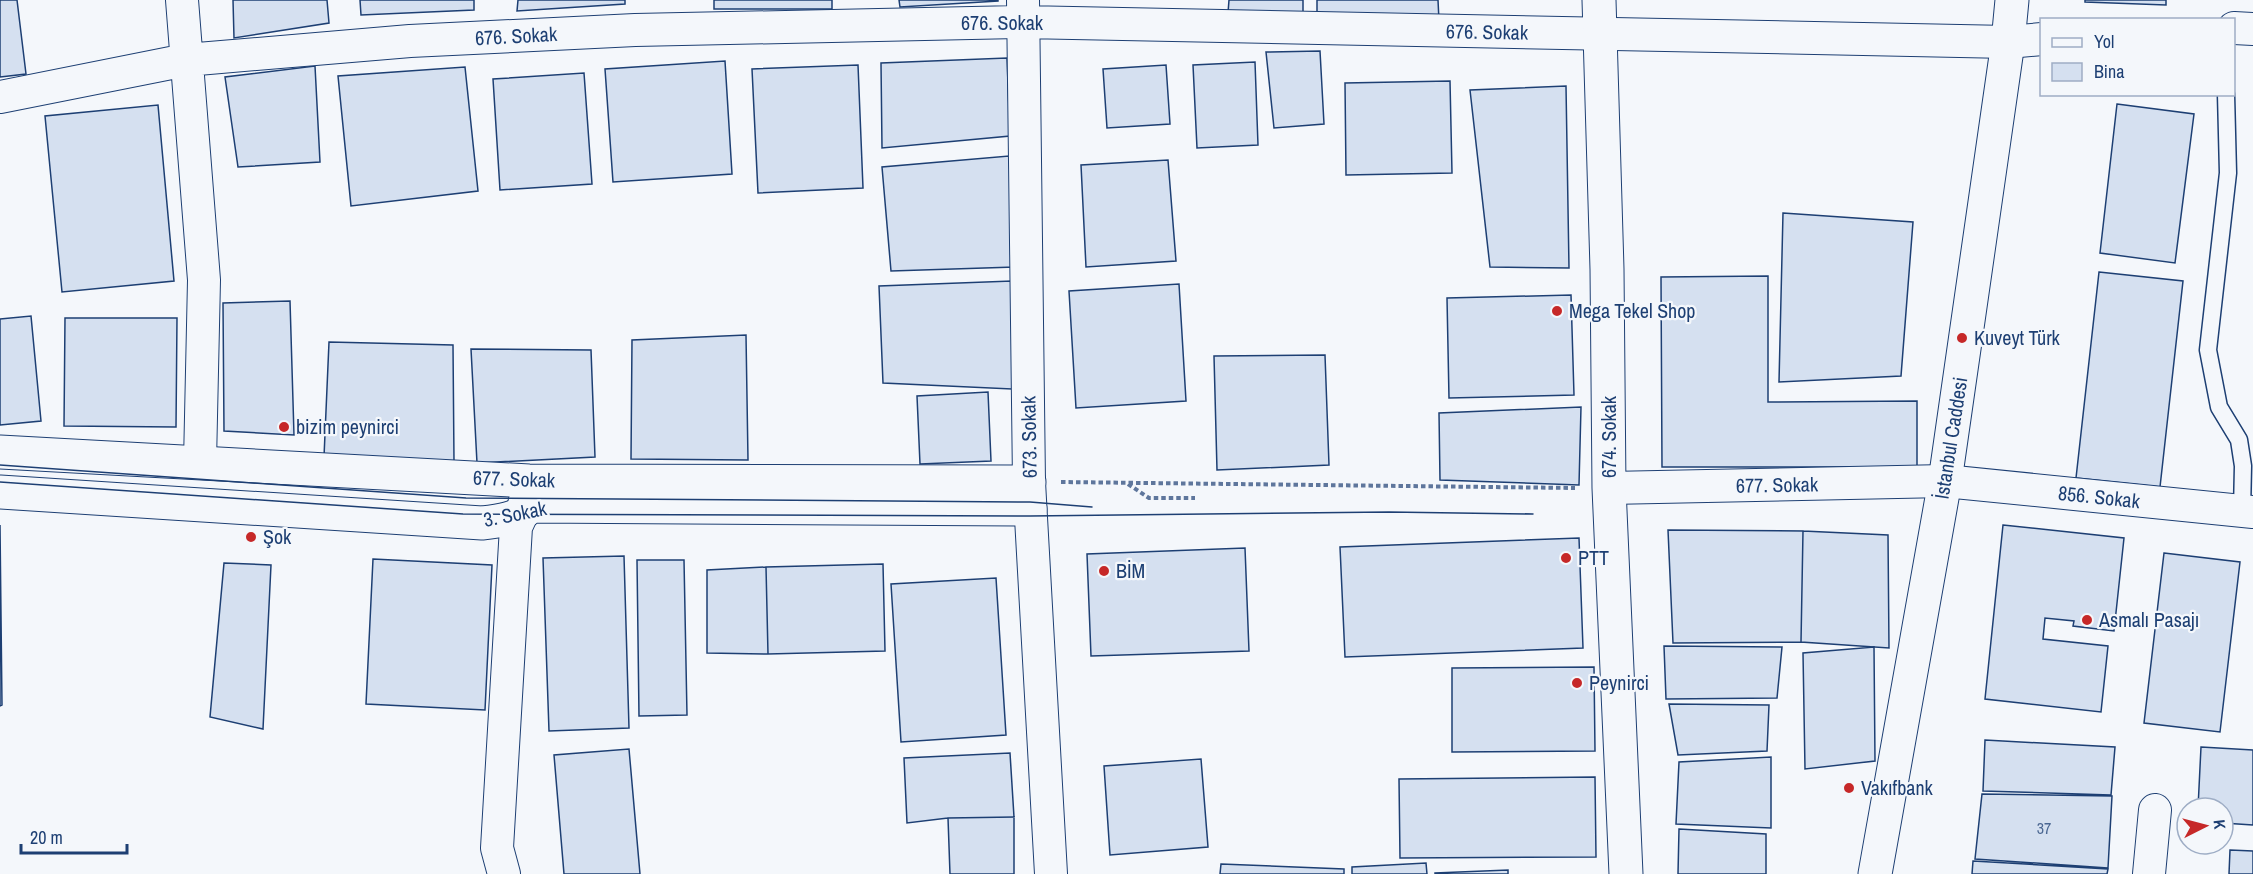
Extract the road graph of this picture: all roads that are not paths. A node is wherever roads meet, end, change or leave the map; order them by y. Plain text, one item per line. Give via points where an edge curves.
1 (182, 0) edge
2 (1599, 0) edge
3 (2012, 0) edge
4 (1023, 11) edge
5 (2235, 28) edge
6 (2253, 30) edge
7 (1599, 35) junction
8 (2040, 39) edge
9 (2008, 42) junction
10 (186, 60) junction
11 (2226, 96) edge
12 (0, 98) edge
13 (0, 452) edge
14 (200, 462) junction
15 (529, 481) junction
16 (1945, 481) junction
17 (1609, 488) junction
18 (0, 492) edge
19 (1030, 496) junction
20 (2247, 512) edge
21 (522, 514) junction
22 (2155, 810) dead end
23 (504, 874) edge
24 (1051, 874) edge
25 (1626, 874) edge
26 (1875, 874) edge
27 (2149, 874) edge

1 - 10 street
2 - 7 street, 674. Sokak
3 - 9 street, İstanbul Caddesi
4 - 7 street, 676. Sokak
4 - 10 street, 676. Sokak via 410,41
4 - 19 street, 673. Sokak
5 - 6 street
7 - 9 street, 676. Sokak
7 - 17 street, 674. Sokak via 1608,269
8 - 9 street, 676. Sokak
9 - 16 street, İstanbul Caddesi
10 - 12 street, 676. Sokak
10 - 14 street via 204,280
11 - 20 lane via 2228,173 2208,350 2219,407 2239,440
13 - 14 street, 677. Sokak
14 - 15 street, 677. Sokak
15 - 19 street, 677. Sokak
15 - 21 street
16 - 17 street, 677. Sokak
16 - 20 street, 856. Sokak
16 - 26 street, İstanbul Caddesi
17 - 25 street, 674. Sokak
18 - 21 street, 3. Sokak via 482,522
19 - 21 street, 3. Sokak via 531,506
19 - 24 street, 673. Sokak
21 - 23 street via 516,527 497,848
22 - 27 street

